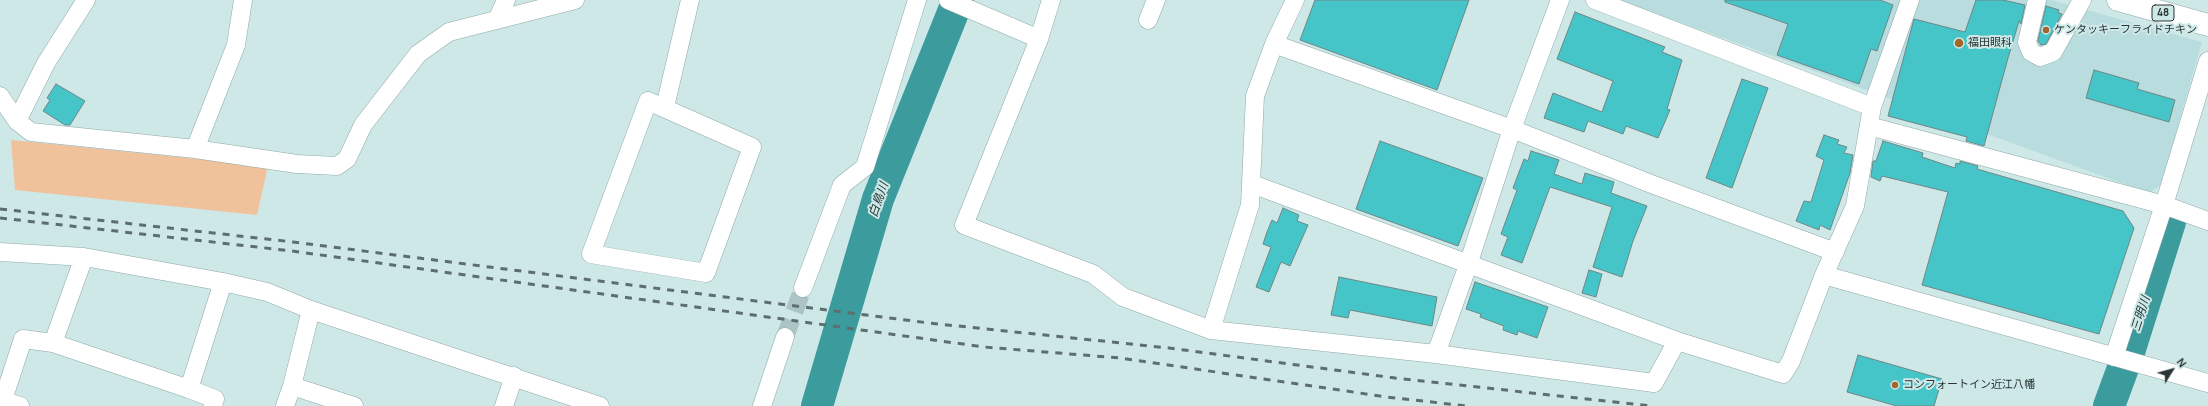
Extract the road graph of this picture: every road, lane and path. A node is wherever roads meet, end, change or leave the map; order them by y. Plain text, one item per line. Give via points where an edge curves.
1 (86, 0) edge
2 (243, 0) edge
3 (506, 0) edge
4 (575, 0) edge
5 (690, 0) edge
6 (705, 0) edge
7 (917, 0) edge
8 (948, 0) edge
9 (1051, 0) edge
10 (1156, 0) edge
11 (1295, 0) edge
12 (1560, 0) edge
13 (1595, 0) edge
14 (1910, 0) edge
15 (2036, 0) edge
16 (2082, 0) edge
17 (2118, 0) edge
18 (497, 20) junction
19 (1148, 20) dead end
20 (2208, 25) edge
21 (1039, 39) junction
22 (1274, 44) junction
23 (2208, 61) edge
24 (0, 96) edge
25 (665, 107) junction
26 (1872, 107) junction
27 (17, 121) junction
28 (1869, 126) junction
29 (1512, 129) junction
30 (195, 149) junction
31 (1252, 184) junction
32 (2164, 206) junction
33 (2208, 221) edge
34 (0, 252) edge
35 (1835, 252) junction
36 (84, 257) junction
37 (1468, 265) junction
38 (1824, 275) junction
39 (223, 282) junction
40 (803, 288) tunnel mouth
41 (311, 310) junction
42 (1211, 330) junction
43 (785, 338) tunnel mouth
44 (1676, 340) junction
45 (53, 343) junction
46 (1436, 354) junction
47 (2122, 360) junction
48 (514, 376) junction
49 (2208, 383) edge
50 (292, 386) junction
51 (189, 389) junction
52 (2, 403) edge
53 (20, 406) edge
54 (213, 406) edge
55 (285, 406) edge
56 (354, 406) edge
57 (504, 406) edge
58 (600, 406) edge
59 (762, 406) edge

1 - 27 street via 46,63
2 - 30 street via 236,45
3 - 18 street
4 - 18 street
5 - 6 street
5 - 25 street
7 - 40 street via 865,167 842,185
8 - 21 street
9 - 21 street
10 - 19 street
11 - 22 street
12 - 29 street
13 - 26 street
14 - 26 street
15 - 16 street via 2027,42 2031,52 2040,57 2053,52
17 - 20 main road, 48
18 - 30 street via 449,32 418,54 363,125 347,159 337,166 297,164
21 - 42 street via 964,225 1093,274 1123,297
22 - 29 street
22 - 31 street via 1255,96
23 - 32 street
24 - 27 street
25 - 25 street via 752,147 706,273 591,254 648,101
26 - 28 street
27 - 30 street via 31,132
28 - 32 street
28 - 35 street via 1855,206
29 - 35 street
29 - 37 street
31 - 37 street
31 - 42 street via 1250,205
32 - 33 street
32 - 47 street
34 - 36 street
35 - 38 street
36 - 39 street
36 - 45 street
37 - 44 street
37 - 46 street
38 - 44 street via 1791,361 1783,374
38 - 47 street
39 - 41 street via 267,292
39 - 51 street
41 - 48 street
41 - 50 street
42 - 46 street
43 - 59 street
44 - 46 street via 1654,383
45 - 51 street
45 - 52 street via 23,339
47 - 49 street
48 - 57 street
48 - 58 street
50 - 55 street
50 - 56 street
51 - 54 street via 215,399
52 - 53 street

